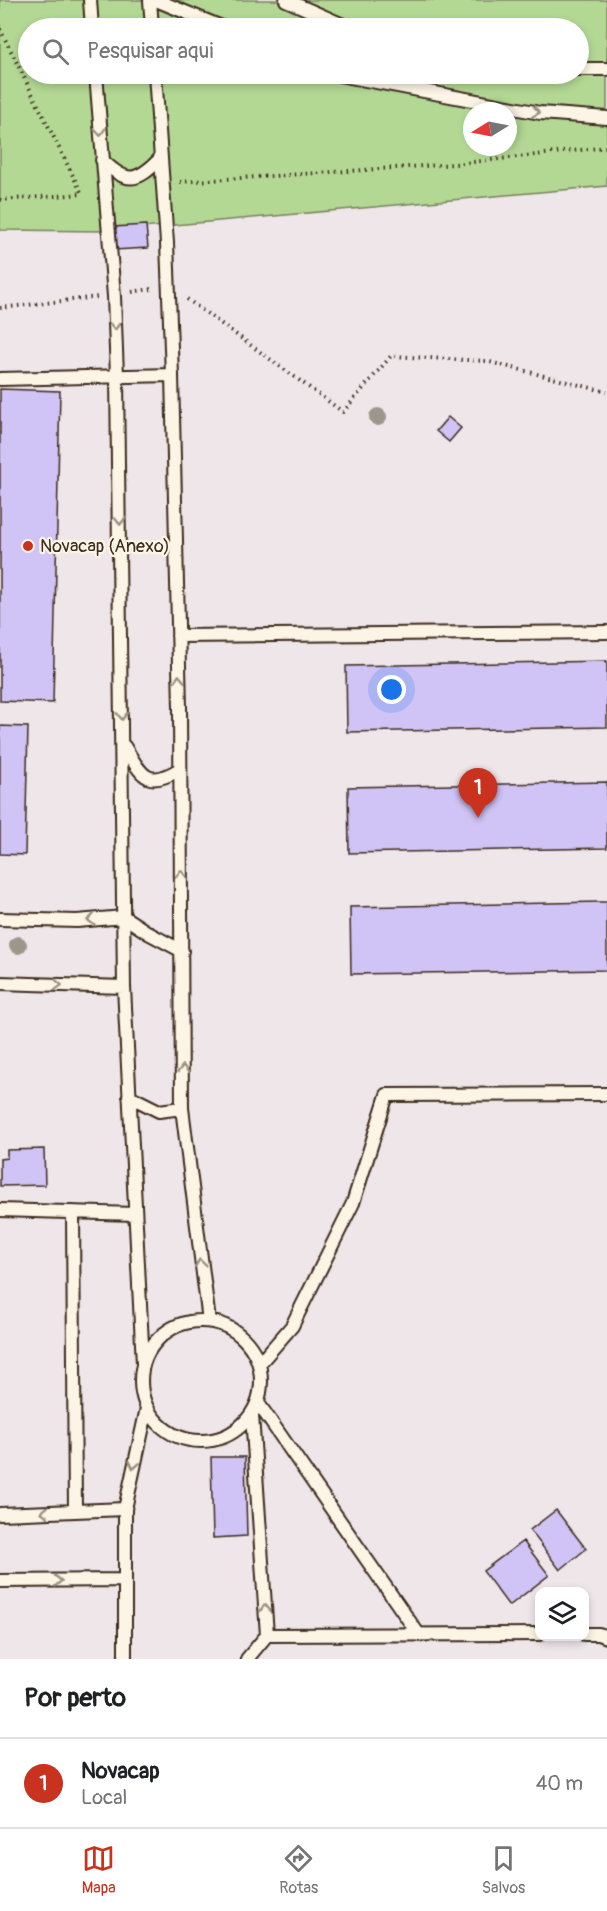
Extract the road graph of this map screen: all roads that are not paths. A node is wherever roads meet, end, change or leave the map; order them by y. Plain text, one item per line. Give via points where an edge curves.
1 (90, 0) edge
2 (150, 0) edge
3 (156, 0) edge
4 (286, 0) edge
5 (91, 18) edge
6 (151, 18) edge
7 (200, 18) edge
8 (327, 18) edge
9 (589, 69) edge
10 (607, 69) edge
11 (97, 84) edge
12 (156, 84) edge
13 (387, 84) edge
14 (607, 118) edge
15 (160, 159) junction
16 (102, 160) junction
17 (172, 375) junction
18 (117, 376) junction
19 (0, 379) edge
20 (607, 632) edge
21 (178, 636) junction
22 (123, 745) junction
23 (180, 769) junction
24 (124, 917) junction
25 (0, 919) edge
26 (182, 951) junction
27 (0, 983) edge
28 (124, 987) junction
29 (607, 1094) edge
30 (129, 1096) junction
31 (182, 1108) junction
32 (0, 1210) edge
33 (73, 1212) junction
34 (135, 1214) junction
35 (209, 1320) junction
36 (143, 1364) junction
37 (259, 1364) junction
38 (258, 1403) junction
39 (147, 1408) junction
40 (252, 1415) junction
41 (125, 1509) junction
42 (75, 1511) junction
43 (0, 1514) edge
44 (124, 1580) junction
45 (0, 1581) edge
46 (535, 1634) edge
47 (589, 1634) edge
48 (267, 1635) junction
49 (419, 1635) junction
50 (607, 1637) edge
51 (124, 1659) edge
52 (247, 1659) edge

1 - 5 lane
2 - 6 lane
3 - 7 lane
4 - 8 lane
9 - 10 lane
11 -> 16 lane
12 - 15 lane
13 -> 14 lane via 540,113
15 - 16 lane via 145,174 128,178
15 - 17 lane
16 -> 18 lane
17 - 18 lane
17 - 21 lane
18 - 19 lane
18 -> 22 lane
20 - 21 lane
23 -> 21 lane
22 - 23 lane via 141,772 151,779 164,779
22 - 24 lane
26 -> 23 lane
24 -> 25 lane via 77,921
24 - 26 lane
24 - 28 lane
31 -> 26 lane
27 -> 28 lane
28 - 30 lane
29 - 37 lane via 387,1095 353,1203 292,1326
30 - 31 lane via 159,1111
30 - 34 lane
35 -> 31 lane
32 - 33 lane
33 - 34 lane
33 - 42 lane
34 - 36 lane
35 - 36 lane via 187,1322 167,1330 152,1345
35 - 37 lane via 241,1335
36 - 39 lane via 141,1387
37 - 38 lane via 262,1377
38 - 40 lane
38 - 49 lane
39 - 40 lane via 157,1423 188,1441 224,1438
39 -> 41 lane
48 -> 40 lane
41 - 42 lane
41 - 44 lane
42 -> 43 lane
45 -> 44 lane
44 - 51 lane
46 - 49 lane
47 - 50 lane
48 - 49 lane
48 - 52 lane

